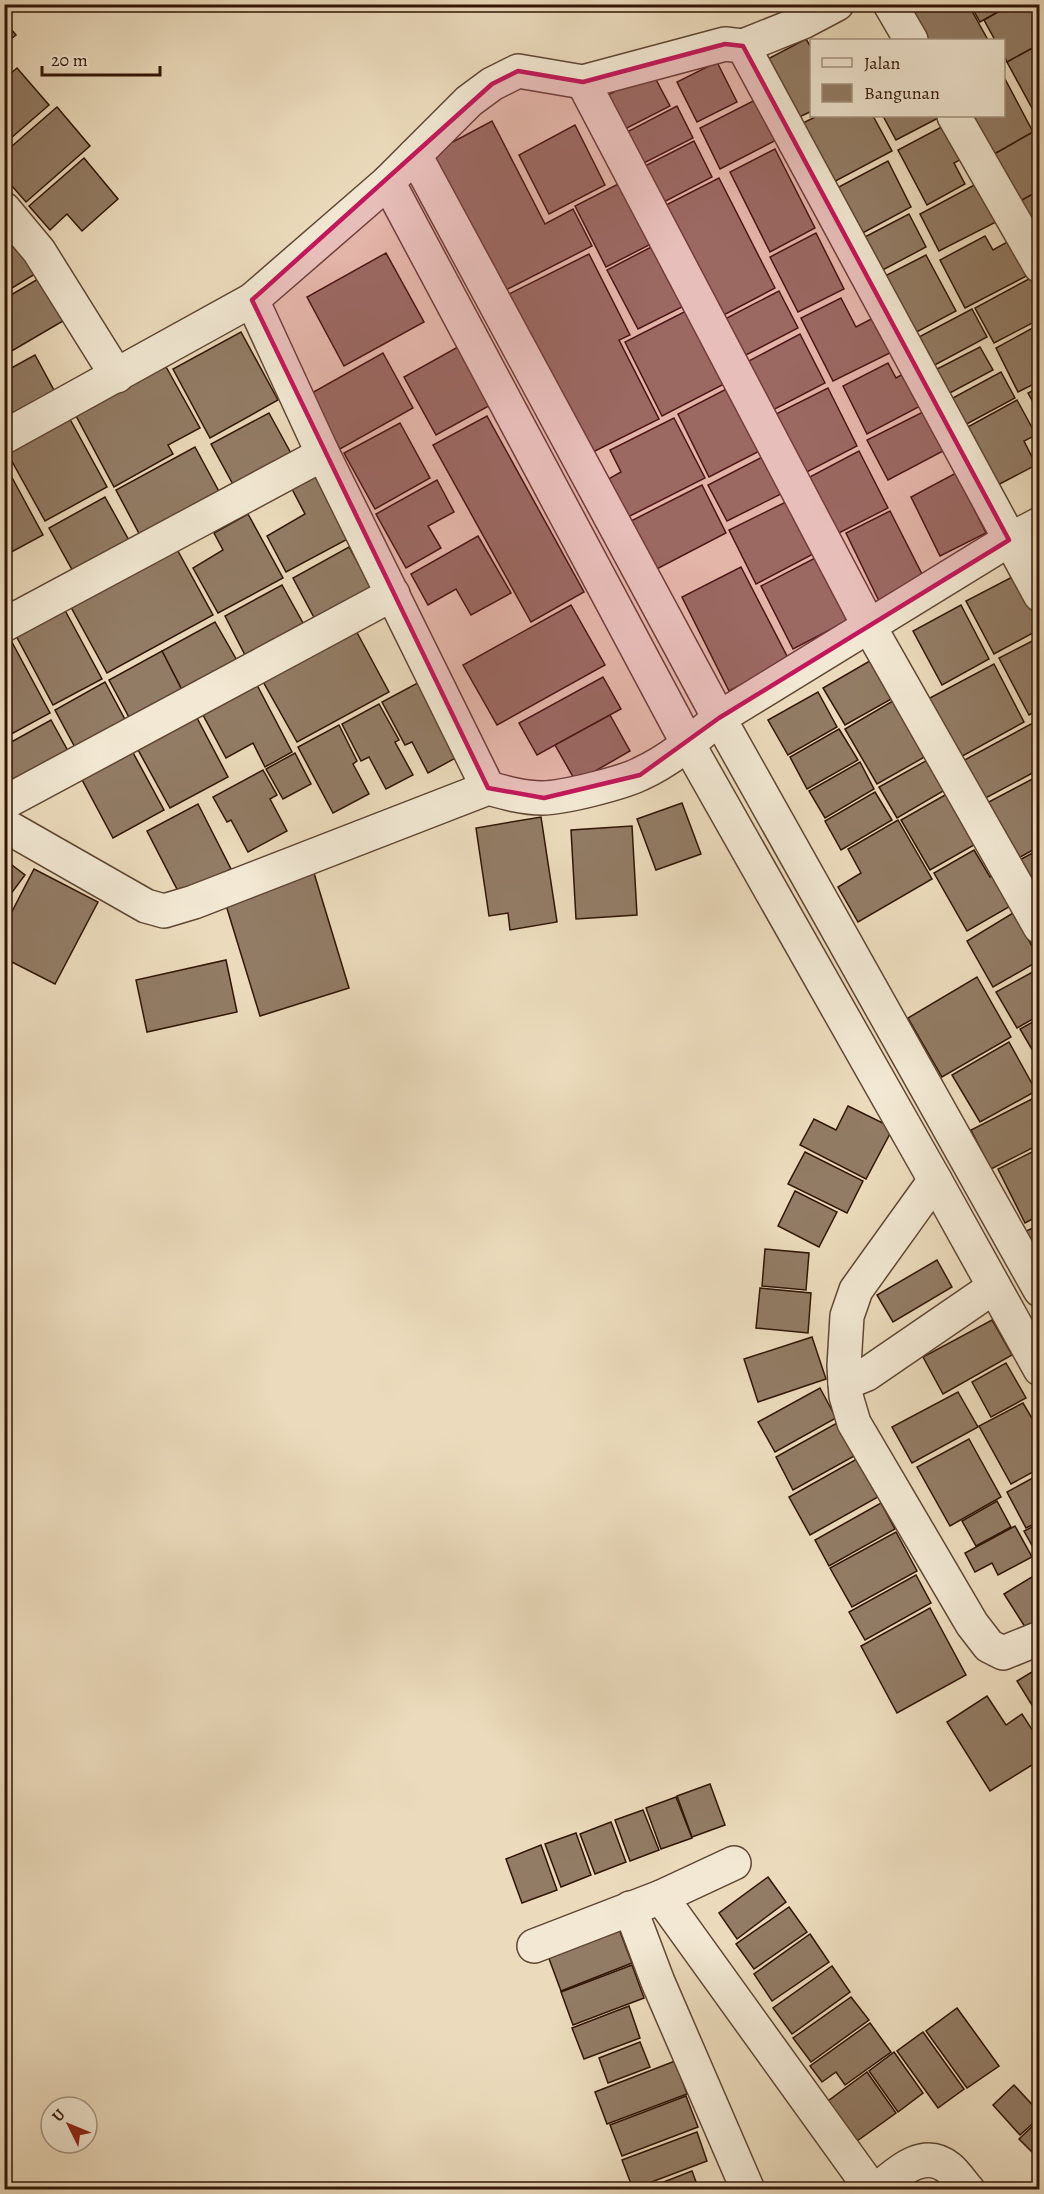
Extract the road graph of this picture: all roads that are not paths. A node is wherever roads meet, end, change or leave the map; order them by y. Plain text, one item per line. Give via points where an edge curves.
1 (837, 4) edge
2 (890, 4) edge
3 (910, 39) edge
4 (743, 46) junction
5 (583, 82) junction
6 (955, 117) edge
7 (414, 155) junction
8 (388, 182) junction
9 (4, 209) edge
10 (1040, 266) edge
11 (252, 300) junction
12 (117, 375) junction
13 (4, 437) edge
14 (323, 454) junction
15 (1040, 524) edge
16 (1009, 540) junction
17 (393, 594) junction
18 (1040, 595) edge
19 (4, 625) edge
20 (869, 626) junction
21 (719, 718) junction
22 (688, 744) junction
23 (488, 788) junction
24 (4, 802) edge
25 (4, 825) edge
26 (1036, 911) edge
27 (935, 1179) junction
28 (994, 1287) junction
29 (1040, 1290) edge
30 (1040, 1369) edge
31 (845, 1383) junction
32 (1040, 1638) edge
33 (734, 1863) dead end
34 (661, 1897) junction
35 (630, 1908) junction
36 (534, 1946) dead end
37 (748, 2190) edge
38 (872, 2190) edge
39 (877, 2190) edge
40 (968, 2190) edge

1 - 4 street
2 - 3 street
4 - 5 street via 725,44
4 - 16 street
5 - 7 street via 518,71 469,101
5 - 20 street
6 - 10 street
7 - 8 street
7 - 21 street
8 - 11 street
8 - 22 street
9 - 12 street via 39,251
11 - 12 street
11 - 14 street
12 - 13 street
14 - 17 street
14 - 19 street
15 - 16 street
16 - 18 street
16 - 20 street
17 - 23 street
17 - 24 street
20 - 21 street
20 - 26 street
21 - 22 street
21 - 29 street
22 - 23 street via 640,775 601,787 544,798
22 - 27 street
23 - 25 street via 164,911 146,906
27 - 28 street
27 - 31 street via 856,1290 847,1316
28 - 30 street
28 - 31 street via 867,1374
31 - 32 street via 854,1423 972,1624 989,1646 1003,1653
33 - 34 street
34 - 35 street
34 - 38 street
35 - 36 street
35 - 37 street
39 - 40 street via 906,2166 925,2159 949,2168

